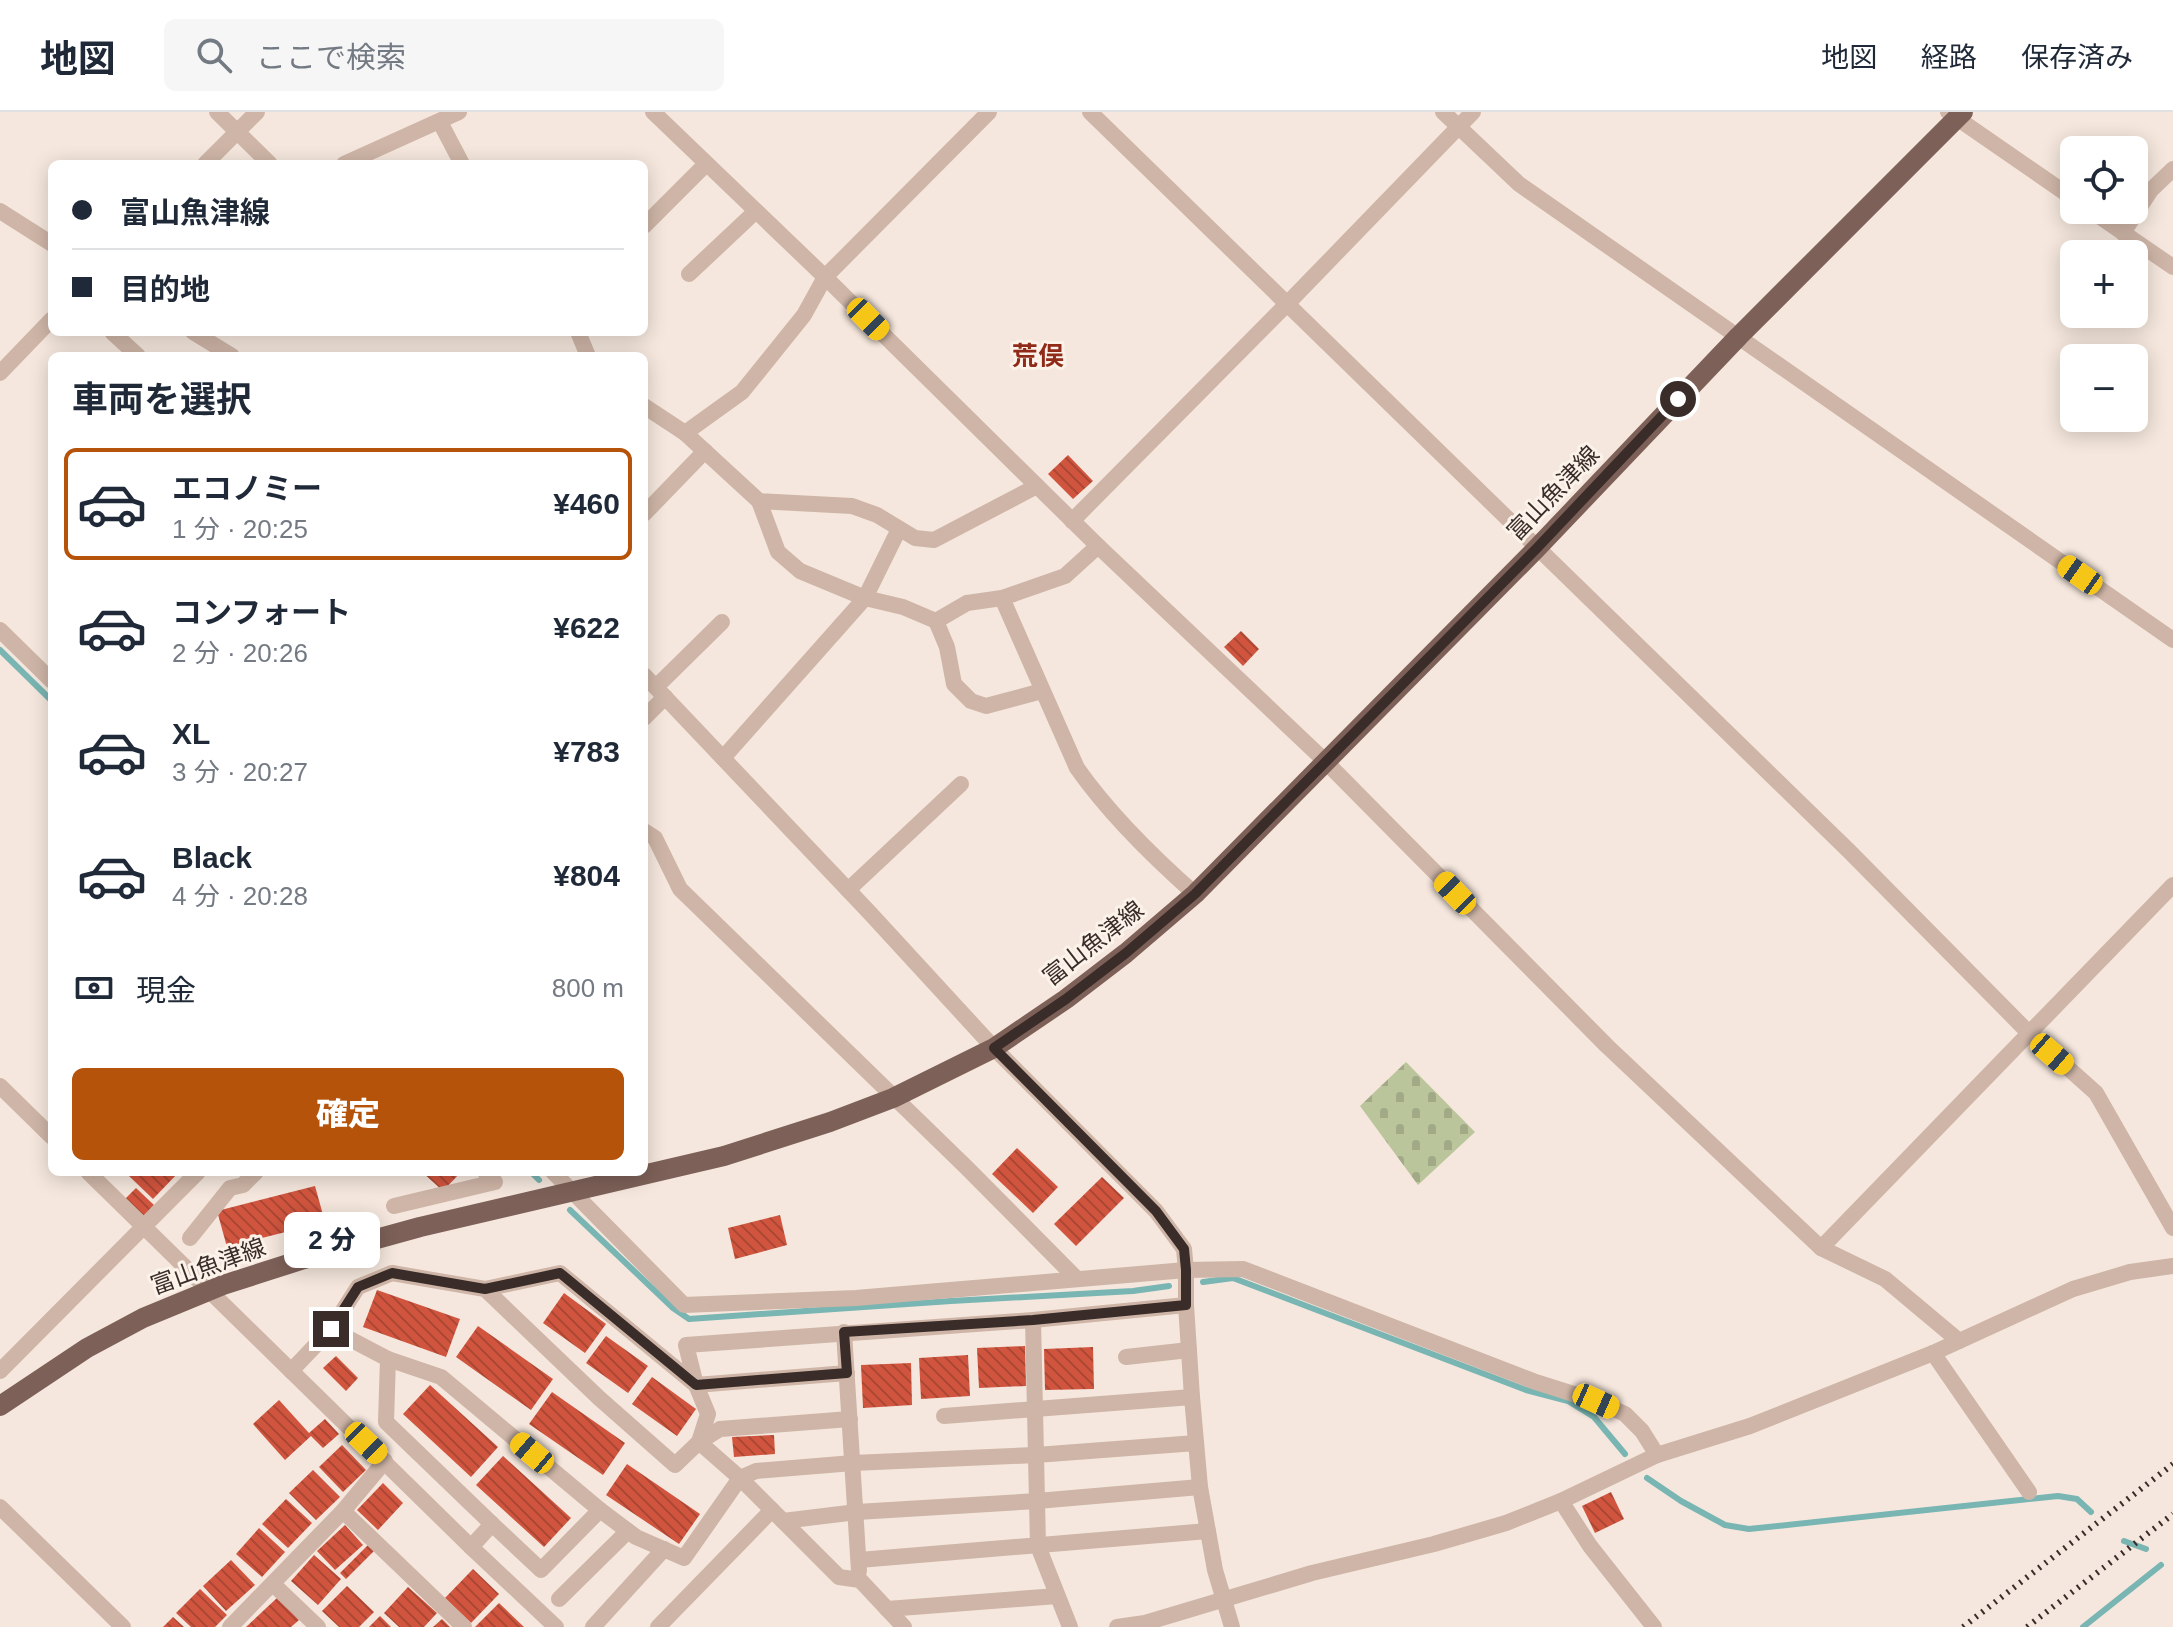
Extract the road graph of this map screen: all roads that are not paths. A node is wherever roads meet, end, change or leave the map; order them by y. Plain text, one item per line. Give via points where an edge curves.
1 (217, 112) edge
2 (257, 112) edge
3 (653, 112) edge
4 (989, 112) edge
5 (1090, 112) edge
6 (1443, 112) edge
7 (1473, 112) edge
8 (1956, 114) edge
9 (447, 116) edge
10 (1458, 127) junction
11 (237, 132) junction
12 (209, 160) edge
13 (266, 160) edge
14 (353, 160) edge
15 (461, 160) edge
16 (706, 164) junction
17 (2173, 169) edge
18 (2060, 189) edge
19 (0, 211) edge
20 (756, 211) junction
21 (648, 222) edge
22 (2110, 224) edge
23 (2123, 233) junction
24 (48, 241) edge
25 (2173, 267) edge
26 (689, 274) dead end
27 (825, 277) junction
28 (1287, 304) junction
29 (48, 323) edge
30 (116, 336) edge
31 (200, 336) edge
32 (1739, 336) junction
33 (134, 352) edge
34 (226, 352) edge
35 (0, 373) edge
36 (648, 409) edge
37 (685, 433) junction
38 (705, 451) junction
39 (1037, 486) junction
40 (759, 501) junction
41 (648, 510) edge
42 (1072, 521) junction
43 (899, 529) junction
44 (1098, 546) junction
45 (1537, 548) junction
46 (865, 598) junction
47 (1002, 598) junction
48 (936, 621) junction
49 (722, 622) dead end
50 (0, 630) edge
51 (2173, 640) edge
52 (48, 677) edge
53 (655, 687) edge
54 (1042, 691) junction
55 (648, 707) edge
56 (723, 758) junction
57 (1325, 761) junction
58 (961, 784) dead end
59 (648, 834) edge
60 (2173, 885) edge
61 (848, 890) junction
62 (1195, 894) junction
63 (2030, 1034) junction
64 (994, 1048) junction
65 (0, 1086) edge
66 (893, 1098) junction
67 (48, 1133) edge
68 (648, 1174) edge
69 (92, 1176) edge
70 (194, 1176) edge
71 (252, 1176) edge
72 (557, 1176) edge
73 (641, 1176) edge
74 (490, 1177) edge
75 (575, 1192) junction
76 (394, 1206) dead end
77 (511, 1207) junction
78 (144, 1226) junction
79 (2173, 1228) edge
80 (190, 1238) dead end
81 (1821, 1248) junction
82 (2173, 1266) edge
83 (1186, 1270) junction
84 (1077, 1279) junction
85 (485, 1289) junction
86 (209, 1291) junction
87 (1186, 1305) junction
88 (1033, 1320) junction
89 (331, 1329) junction
90 (844, 1332) junction
91 (1959, 1341) junction
92 (1189, 1350) junction
93 (1933, 1353) junction
94 (1126, 1357) dead end
95 (388, 1359) junction
96 (0, 1371) edge
97 (291, 1371) junction
98 (847, 1373) junction
99 (696, 1385) junction
100 (1192, 1397) junction
101 (0, 1405) edge
102 (1035, 1409) junction
103 (944, 1416) dead end
104 (850, 1419) junction
105 (699, 1442) junction
106 (1196, 1443) junction
107 (1036, 1455) junction
108 (1657, 1455) junction
109 (385, 1461) junction
110 (853, 1463) junction
111 (740, 1478) junction
112 (1200, 1487) junction
113 (2029, 1492) dead end
114 (1037, 1501) junction
115 (1561, 1501) junction
116 (0, 1507) edge
117 (600, 1510) junction
118 (343, 1511) junction
119 (857, 1512) junction
120 (778, 1515) junction
121 (492, 1524) junction
122 (628, 1531) junction
123 (1208, 1531) junction
124 (1038, 1546) junction
125 (471, 1547) junction
126 (664, 1549) junction
127 (859, 1560) junction
128 (860, 1580) junction
129 (273, 1584) junction
130 (1057, 1596) junction
131 (559, 1599) dead end
132 (1224, 1600) junction
133 (887, 1609) junction
134 (123, 1627) edge
135 (230, 1627) edge
136 (318, 1627) edge
137 (464, 1627) edge
138 (556, 1627) edge
139 (593, 1627) edge
140 (658, 1627) edge
141 (904, 1627) edge
142 (1070, 1627) edge
143 (1117, 1627) edge
144 (1232, 1627) edge
145 (1654, 1627) edge

1 - 11 street
2 - 11 street
3 - 16 street
4 - 27 street
5 - 28 street
6 - 10 street
7 - 10 street
8 - 18 street
8 - 32 main road, 富山魚津線
9 - 14 street
9 - 15 street
10 - 28 street
10 - 32 street via 1519,184
11 - 12 street
11 - 13 street
16 - 20 street
16 - 21 street
17 - 23 street via 2151,190
19 - 24 street
20 - 26 street
20 - 27 street
22 - 23 street
23 - 25 street
27 - 37 street via 804,315 742,392
27 - 39 street
28 - 42 street
28 - 45 street
29 - 35 street
30 - 33 street
31 - 34 street
32 - 45 main road, 富山魚津線
32 - 51 street
36 - 37 street
37 - 38 street
38 - 40 street
38 - 41 street
39 - 42 street
39 - 43 street via 934,540
40 - 43 street via 852,506
40 - 46 street via 778,552 800,571
42 - 44 street
43 - 46 street
44 - 47 street via 1065,576
44 - 57 street
45 - 57 main road, 富山魚津線
45 - 63 street
46 - 48 street
46 - 56 street
47 - 48 street via 967,603
47 - 54 street
48 - 54 street via 954,684 971,701 986,706
49 - 53 street
50 - 52 street
53 - 55 street
53 - 56 street
54 - 62 street via 1091,789
56 - 61 street
57 - 62 main road, 富山魚津線
57 - 81 street via 1607,1046
58 - 61 street
59 - 66 street via 680,889
60 - 63 street
61 - 64 street
62 - 64 main road, 富山魚津線 via 1066,999
63 - 79 street via 2096,1093
63 - 81 street
64 - 66 main road, 富山魚津線
64 - 83 street via 1156,1211 1184,1249
65 - 67 street
66 - 68 main road, 富山魚津線 via 724,1156
66 - 84 street
69 - 78 street
70 - 78 street
71 - 80 street via 230,1188
72 - 75 street
73 - 75 main road, 富山魚津線
74 - 76 street
74 - 77 street
75 - 77 main road, 富山魚津線
75 - 84 street via 684,1305 856,1298
77 - 86 main road, 富山魚津線 via 304,1259
78 - 86 street
78 - 96 street
81 - 91 street via 1885,1279
82 - 91 street via 2073,1289
83 - 84 street
83 - 87 street
83 - 108 street via 1243,1269 1596,1401 1625,1414
85 - 89 street via 392,1273 358,1287
85 - 99 street via 560,1273
85 - 105 street via 675,1465
86 - 97 street
86 - 101 main road, 富山魚津線 via 143,1318
87 - 88 street
87 - 92 street
88 - 90 street
88 - 102 street
89 - 95 street
89 - 97 street
90 - 98 street
90 - 99 street via 686,1345
91 - 93 street
92 - 94 street
92 - 100 street
93 - 108 street via 1750,1426
93 - 113 street
95 - 117 street via 441,1377
95 - 121 street via 386,1422
97 - 109 street
98 - 99 street
98 - 104 street
99 - 105 street via 708,1414
100 - 102 street
100 - 106 street
102 - 103 street
102 - 107 street
104 - 105 street via 720,1429
104 - 110 street
105 - 111 street
106 - 107 street
106 - 112 street
107 - 110 street
107 - 114 street
108 - 115 street
109 - 118 street
109 - 125 street
110 - 111 street via 756,1471
110 - 119 street
111 - 120 street
111 - 126 street via 684,1558
112 - 114 street
112 - 123 street
114 - 119 street
114 - 124 street
115 - 132 street via 1506,1523
115 - 145 street
116 - 134 street
117 - 121 street via 541,1570
117 - 122 street
118 - 129 street
118 - 137 street
119 - 120 street
119 - 127 street
120 - 128 street via 839,1577
120 - 140 street
121 - 125 street
122 - 126 street
122 - 131 street
123 - 124 street
123 - 132 street
124 - 127 street
124 - 130 street
125 - 138 street
126 - 139 street
127 - 128 street
128 - 133 street
129 - 135 street
129 - 136 street
130 - 133 street
130 - 142 street
132 - 143 street
132 - 144 street
133 - 141 street

